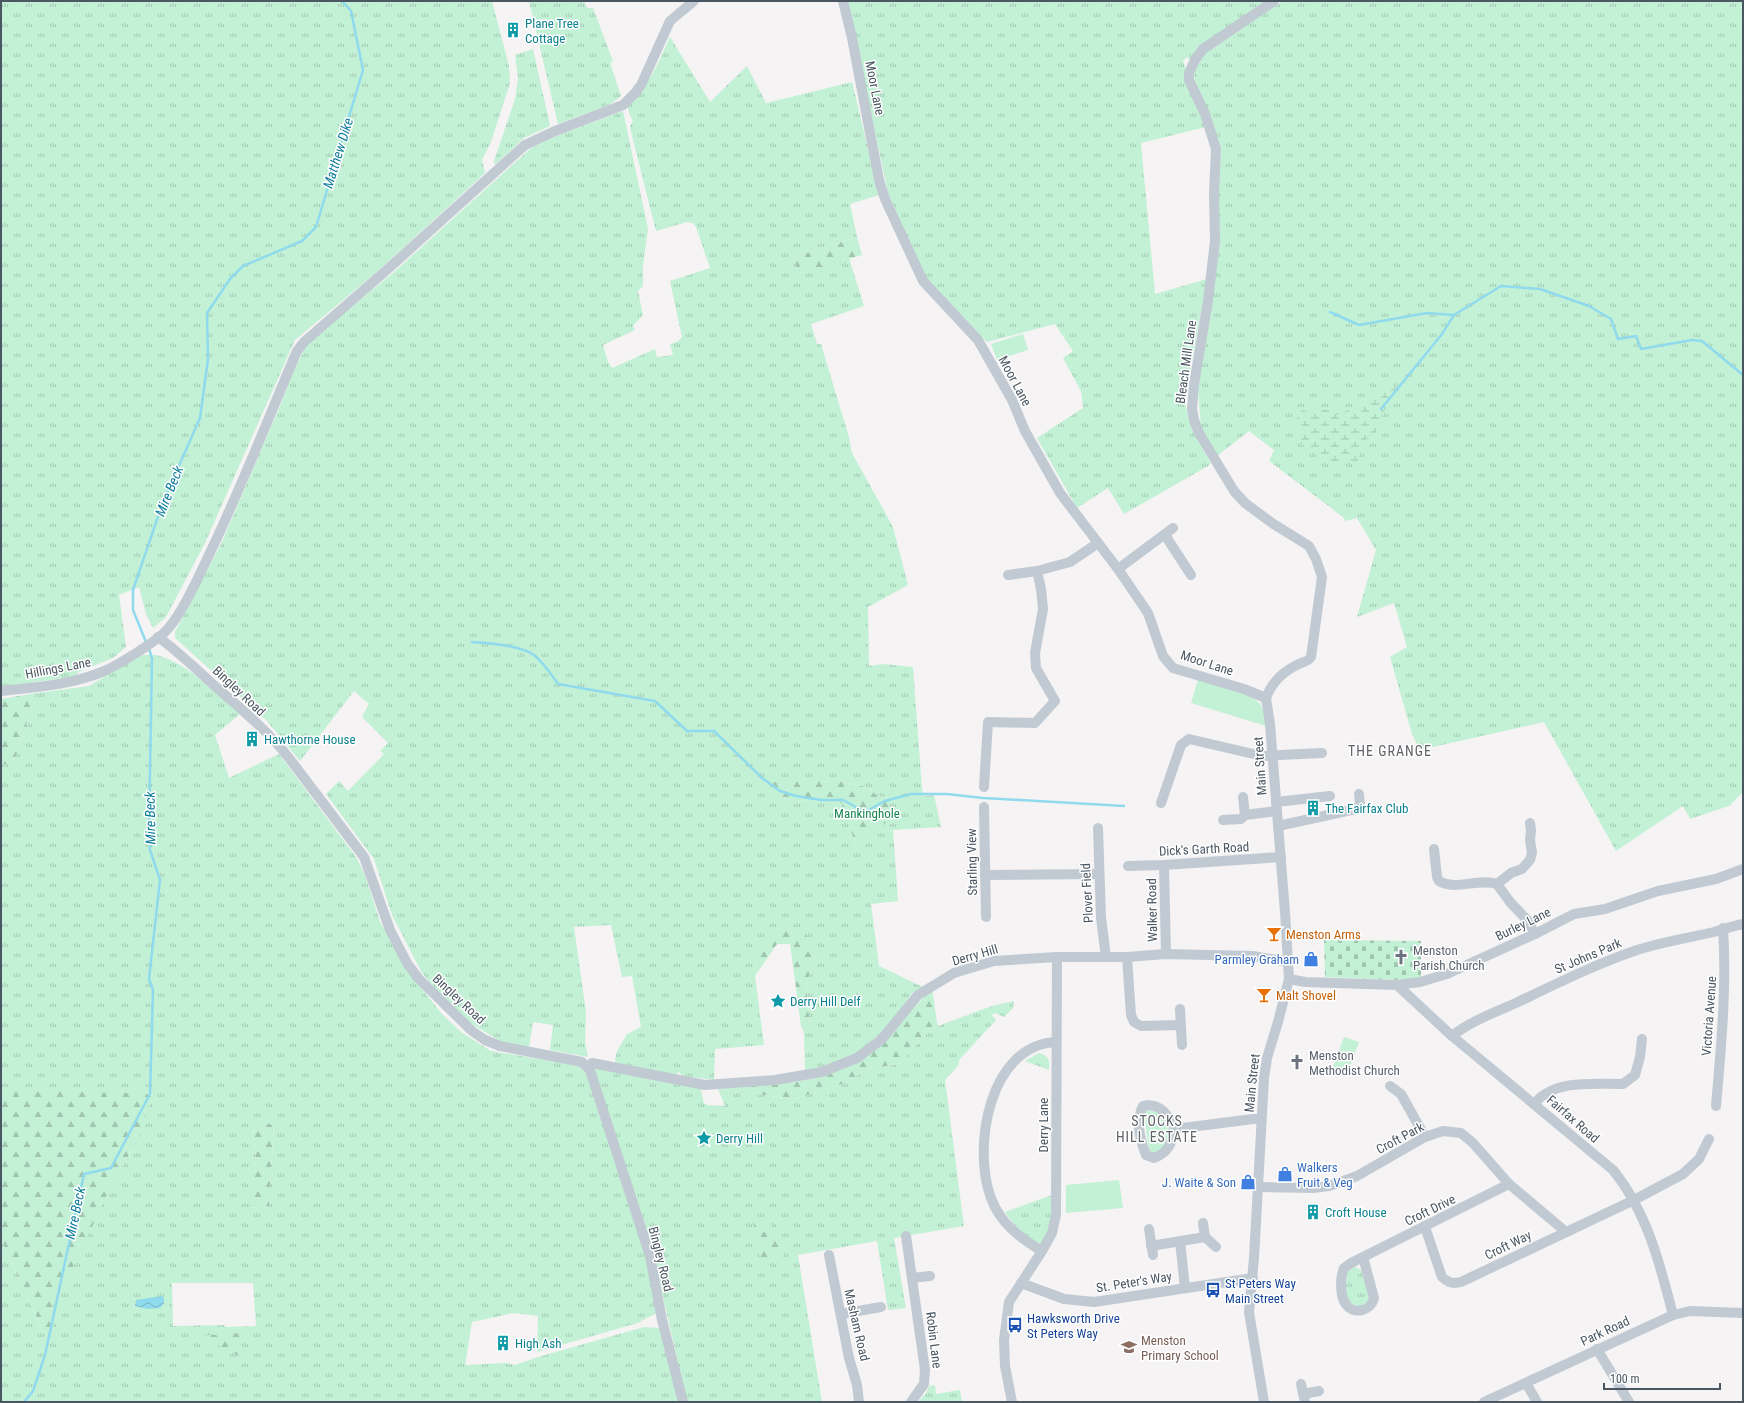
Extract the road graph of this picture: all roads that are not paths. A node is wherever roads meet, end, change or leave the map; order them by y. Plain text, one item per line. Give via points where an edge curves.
1 (694, 1) edge
2 (843, 1) edge
3 (1274, 1) edge
4 (1098, 543) junction
5 (1118, 569) junction
6 (1037, 572) junction
7 (1008, 575) dead end
8 (1190, 575) dead end
9 (158, 637) junction
10 (1, 691) edge
11 (1266, 698) junction
12 (1322, 753) dead end
13 (1273, 756) junction
14 (984, 787) dead end
15 (1359, 794) dead end
16 (1330, 796) dead end
17 (1242, 797) dead end
18 (1161, 803) dead end
19 (984, 807) dead end
20 (1276, 807) junction
21 (1245, 816) junction
22 (1223, 820) dead end
23 (1530, 823) dead end
24 (1278, 826) junction
25 (1098, 828) dead end
26 (1434, 849) dead end
27 (1281, 857) junction
28 (1164, 865) junction
29 (1128, 866) dead end
30 (1743, 869) edge
31 (1099, 874) junction
32 (986, 875) junction
33 (1497, 884) junction
34 (986, 917) dead end
35 (1743, 924) edge
36 (1723, 928) junction
37 (1536, 934) junction
38 (1166, 954) junction
39 (1057, 957) junction
40 (1106, 957) junction
41 (1127, 957) junction
42 (1288, 962) junction
43 (1289, 979) junction
44 (1397, 985) junction
45 (1180, 1009) dead end
46 (1180, 1025) junction
47 (1452, 1036) junction
48 (1642, 1039) dead end
49 (1056, 1042) junction
50 (1182, 1045) dead end
51 (588, 1066) junction
52 (1390, 1086) dead end
53 (1535, 1103) junction
54 (1716, 1106) dead end
55 (1261, 1119) junction
56 (1175, 1129) junction
57 (1425, 1137) junction
58 (1709, 1139) dead end
59 (1509, 1184) junction
60 (1259, 1187) junction
61 (1634, 1200) junction
62 (1203, 1223) dead end
63 (1425, 1227) junction
64 (1149, 1229) dead end
65 (1566, 1232) junction
66 (906, 1236) dead end
67 (1205, 1237) junction
68 (1180, 1241) junction
69 (1216, 1247) dead end
70 (1042, 1252) junction
71 (829, 1254) dead end
72 (1363, 1258) junction
73 (930, 1276) dead end
74 (912, 1278) junction
75 (1253, 1278) junction
76 (1021, 1283) junction
77 (1185, 1288) junction
78 (881, 1307) dead end
79 (1743, 1313) edge
80 (841, 1314) junction
81 (1673, 1315) junction
82 (1597, 1349) junction
83 (1526, 1383) junction
84 (1319, 1391) dead end
85 (1303, 1394) edge
86 (684, 1402) edge
87 (859, 1402) edge
88 (911, 1402) edge
89 (1012, 1402) edge
90 (1264, 1402) edge
91 (1484, 1402) edge
92 (1538, 1402) edge
93 (1629, 1402) edge

1 - 9 street, Hillings Lane via 670,21 642,84 623,105 525,145 304,342 297,351 228,516 198,579 174,620
2 - 4 street, Moor Lane via 879,180 885,200 923,281 978,340 1060,493
3 - 11 street, Bleach Mill Lane via 1203,49 1189,73 1191,86 1205,114 1216,149 1213,271 1194,384 1194,420 1234,492 1272,523 1309,546 1322,577 1311,657 1279,676 1270,687
4 - 5 street, Moor Lane
4 - 6 street via 1070,562
5 - 8 street via 1169,531
5 - 11 street, Moor Lane via 1148,613 1163,656 1173,668
6 - 7 street
6 - 14 street via 1043,609 1035,653 1036,668 1055,701 1036,723 988,722
9 - 10 street, Hillings Lane via 103,672 68,682
9 - 51 street, Bingley Road via 240,708 289,758 364,857 390,930 418,978 472,1031 485,1040 500,1046 582,1062
11 - 13 street, Main Street
12 - 13 street
13 - 18 street via 1262,756 1189,739 1181,745
13 - 20 street, Main Street
15 - 24 street via 1360,804 1356,809
16 - 20 street
17 - 21 street
19 - 32 street, Starling View
20 - 21 street
20 - 24 street, Main Street
21 - 22 street via 1241,819
23 - 33 street via 1530,860 1522,869 1511,873
24 - 27 street, Main Street
25 - 31 street, Plover Field
26 - 33 street via 1437,877 1441,882 1460,885 1484,881
27 - 28 street, Dick's Garth Road
27 - 42 street, Main Street
28 - 29 street, Dick's Garth Road
28 - 38 street, Walker Road
30 - 37 street, Burley Lane via 1716,879 1658,891 1605,909 1574,914
31 - 32 street
31 - 40 street, Plover Field
32 - 34 street, Starling View
33 - 37 street
35 - 36 street, St Johns Park
36 - 47 street, St Johns Park via 1666,942 1578,973 1486,1016
36 - 54 street, Victoria Avenue via 1725,995
37 - 44 street, Burley Lane via 1448,974
38 - 41 street, Derry Hill
38 - 42 street, Derry Hill via 1253,956
39 - 40 street, Derry Hill
39 - 49 street, Derry Lane
39 - 51 street, Derry Hill via 994,961 954,973 918,995 882,1039 857,1058 822,1072 775,1080 705,1085 592,1063
40 - 41 street, Derry Hill
41 - 46 street via 1131,1015 1134,1022 1142,1026
42 - 43 street, Main Street
43 - 44 street, Burley Lane via 1305,982
43 - 55 street, Main Street via 1266,1058
44 - 47 street, Fairfax Road
45 - 46 street
46 - 50 street
47 - 53 street, Fairfax Road
48 - 53 street via 1635,1075 1623,1084 1584,1083 1568,1086 1540,1097
49 - 70 street, Derry Lane via 1056,1215 1052,1233
49 - 70 street via 1045,1042 1027,1051 1015,1060 997,1085 988,1113 985,1148 987,1184 998,1211 1017,1235
51 - 86 street, Bingley Road via 650,1256 662,1320
52 - 57 street via 1401,1094
53 - 61 street, Fairfax Road via 1613,1170
55 - 56 street
55 - 60 street, Main Street
56 - 56 street via 1169,1116 1157,1106 1143,1106 1139,1114 1141,1142 1146,1155 1154,1158 1162,1155 1173,1140
57 - 59 street, Croft Park via 1442,1131 1462,1133
57 - 60 street, Croft Park via 1357,1176 1329,1186
58 - 61 street, Croft Way via 1699,1159 1683,1174
59 - 63 street, Croft Drive
59 - 65 street, Croft Park
60 - 75 street, Main Street
61 - 65 street, Croft Way
61 - 81 street, Fairfax Road via 1646,1224
62 - 67 street
63 - 65 street, Croft Way via 1442,1277 1455,1284
63 - 72 street, Croft Drive
64 - 68 street via 1152,1250
66 - 74 street, Robin Lane
67 - 68 street
67 - 69 street
68 - 77 street
70 - 76 street, Derry Lane
71 - 80 street, Masham Road
72 - 72 street, Croft Drive via 1347,1266 1342,1272 1343,1299 1350,1308 1358,1310 1368,1308 1374,1298
73 - 74 street
74 - 88 street, Robin Lane via 925,1370 924,1384
75 - 77 street, St. Peter's Way
75 - 90 street, Main Street via 1249,1312
76 - 77 street, St. Peter's Way via 1064,1299 1094,1302
76 - 89 street, Derry Lane via 1009,1302 1004,1340 1004,1366
78 - 80 street
79 - 81 street, Park Road via 1690,1311
80 - 87 street, Masham Road
81 - 82 street, Park Road
82 - 83 street, Park Road
82 - 93 street
83 - 91 street, Park Road
83 - 92 street
84 - 85 street

